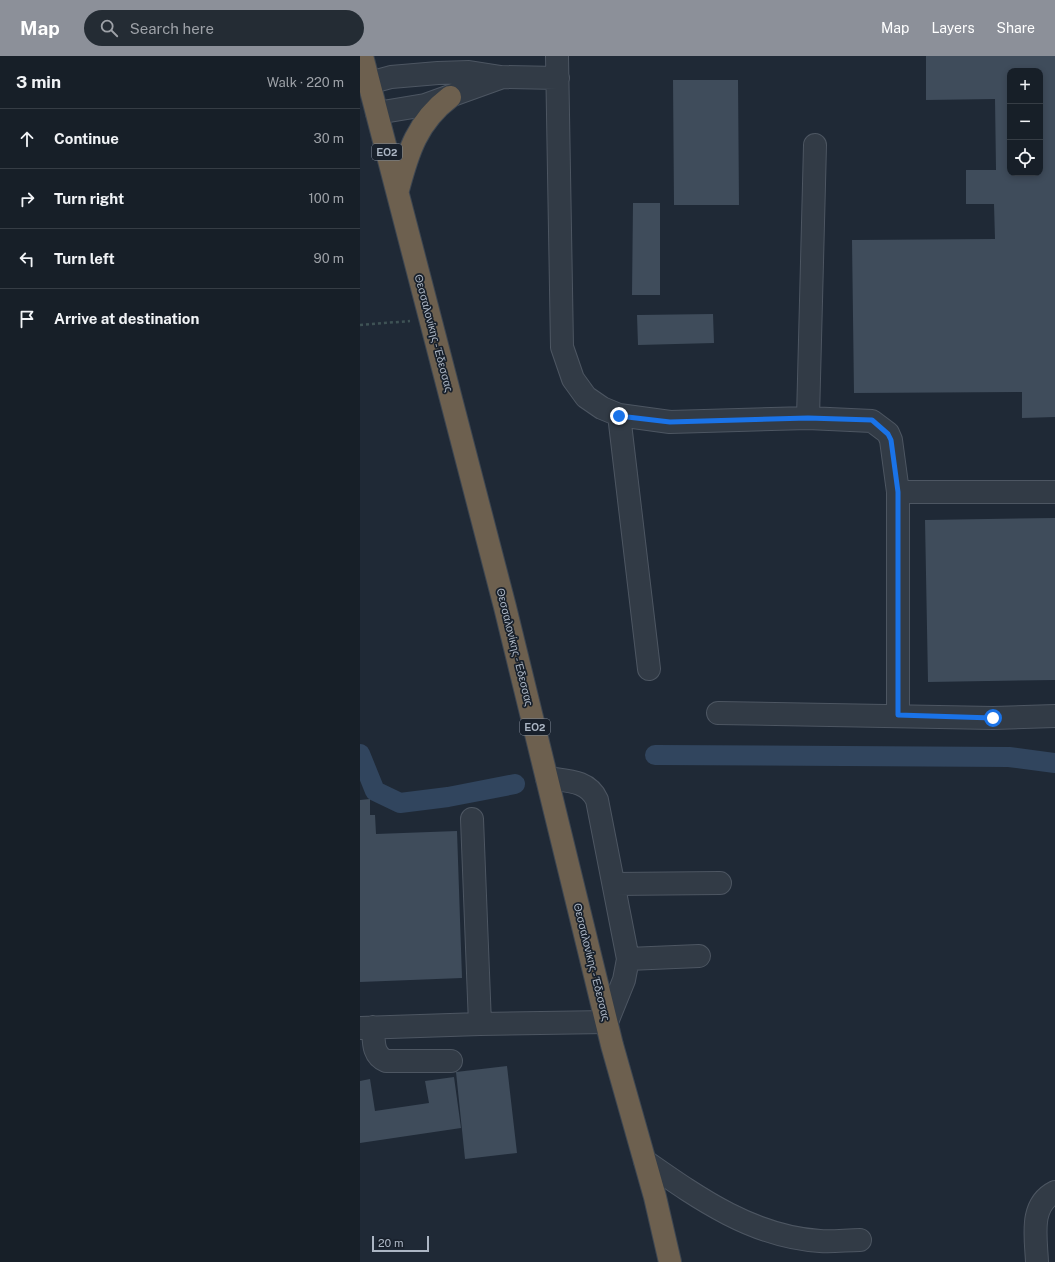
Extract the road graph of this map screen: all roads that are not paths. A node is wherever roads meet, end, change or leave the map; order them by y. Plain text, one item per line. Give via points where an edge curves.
1 (362, 56) edge
2 (557, 56) edge
3 (501, 77) junction
4 (558, 78) junction
5 (369, 83) junction
6 (450, 97) junction
7 (377, 113) junction
8 (815, 145) dead end
9 (397, 192) junction
10 (619, 416) junction
11 (808, 418) junction
12 (898, 492) junction
13 (1055, 492) edge
14 (649, 669) dead end
15 (718, 713) dead end
16 (898, 715) junction
17 (1055, 716) edge
18 (547, 778) junction
19 (472, 819) dead end
20 (720, 883) dead end
21 (614, 884) junction
22 (698, 956) dead end
23 (628, 959) junction
24 (607, 1022) junction
25 (480, 1024) junction
26 (367, 1028) edge
27 (451, 1061) dead end
28 (645, 1162) junction
29 (1055, 1192) edge
30 (860, 1240) dead end
31 (670, 1262) edge
32 (1037, 1262) edge

1 - 5 highway, Θεσσαλονίκης - Έδεσσας / ΕΟ2
2 - 4 street
3 - 4 street
3 - 5 street via 469,72 413,74
3 - 6 street
4 - 10 street via 562,347 573,379 586,397
5 - 7 highway, Θεσσαλονίκης - Έδεσσας / ΕΟ2
6 - 7 street
6 - 9 highway via 435,108 415,138
7 - 9 highway, Θεσσαλονίκης - Έδεσσας / ΕΟ2
8 - 11 street
9 - 18 highway, Θεσσαλονίκης - Έδεσσας / ΕΟ2 via 506,607
10 - 11 street via 670,422
10 - 14 street
11 - 12 street via 872,420 883,429 891,440
12 - 13 street
12 - 16 street
15 - 16 street
16 - 17 street via 993,718
18 - 21 street via 582,784 594,793
18 - 24 highway, Θεσσαλονίκης - Έδεσσας / ΕΟ2
19 - 25 street
20 - 21 street
21 - 23 street
22 - 23 street
23 - 24 street via 624,980
24 - 25 street
24 - 28 highway, Θεσσαλονίκης - Έδεσσας / ΕΟ2
25 - 26 street
26 - 27 street via 379,1058 386,1061
28 - 30 street via 691,1193 753,1227 820,1241
28 - 31 highway, Θεσσαλονίκης - Έδεσσας / ΕΟ2
29 - 32 street via 1046,1196 1036,1216

